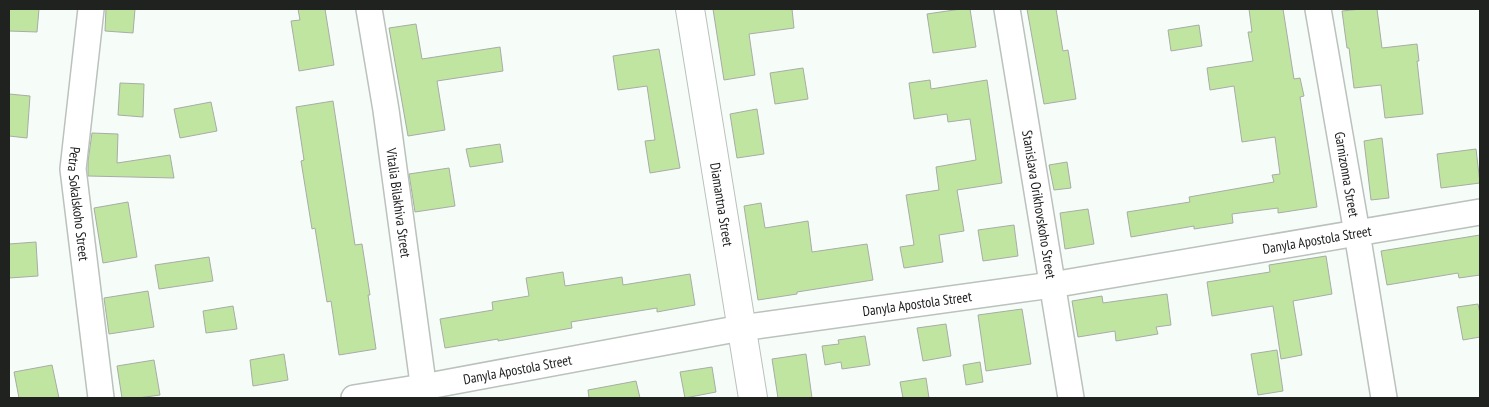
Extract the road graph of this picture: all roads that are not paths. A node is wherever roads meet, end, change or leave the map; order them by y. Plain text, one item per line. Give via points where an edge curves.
1 (91, 9) edge
2 (368, 9) edge
3 (690, 9) edge
4 (1007, 9) edge
5 (1318, 9) edge
6 (1480, 212) edge
7 (1357, 233) junction
8 (1052, 284) junction
9 (741, 328) junction
10 (424, 393) edge
11 (101, 398) edge
12 (354, 398) edge
13 (753, 398) edge
14 (1071, 398) edge
15 (1384, 398) edge

1 - 11 street, Petra Sokalskoho Street via 73,169
2 - 10 street, Vitalia Bilakhiva Street via 386,110
3 - 9 street, Diamantna Street
4 - 8 street, Stanislava Orikhovskoho Street
5 - 7 street, Garnizonna Street
6 - 7 street, Danyla Apostola Street
7 - 8 street, Danyla Apostola Street
7 - 15 street, Garnizonna Street
8 - 9 street, Danyla Apostola Street
8 - 14 street, Stanislava Orikhovskoho Street
9 - 10 street, Danyla Apostola Street
9 - 13 street, Diamantna Street
10 - 12 street, Danyla Apostola Street

